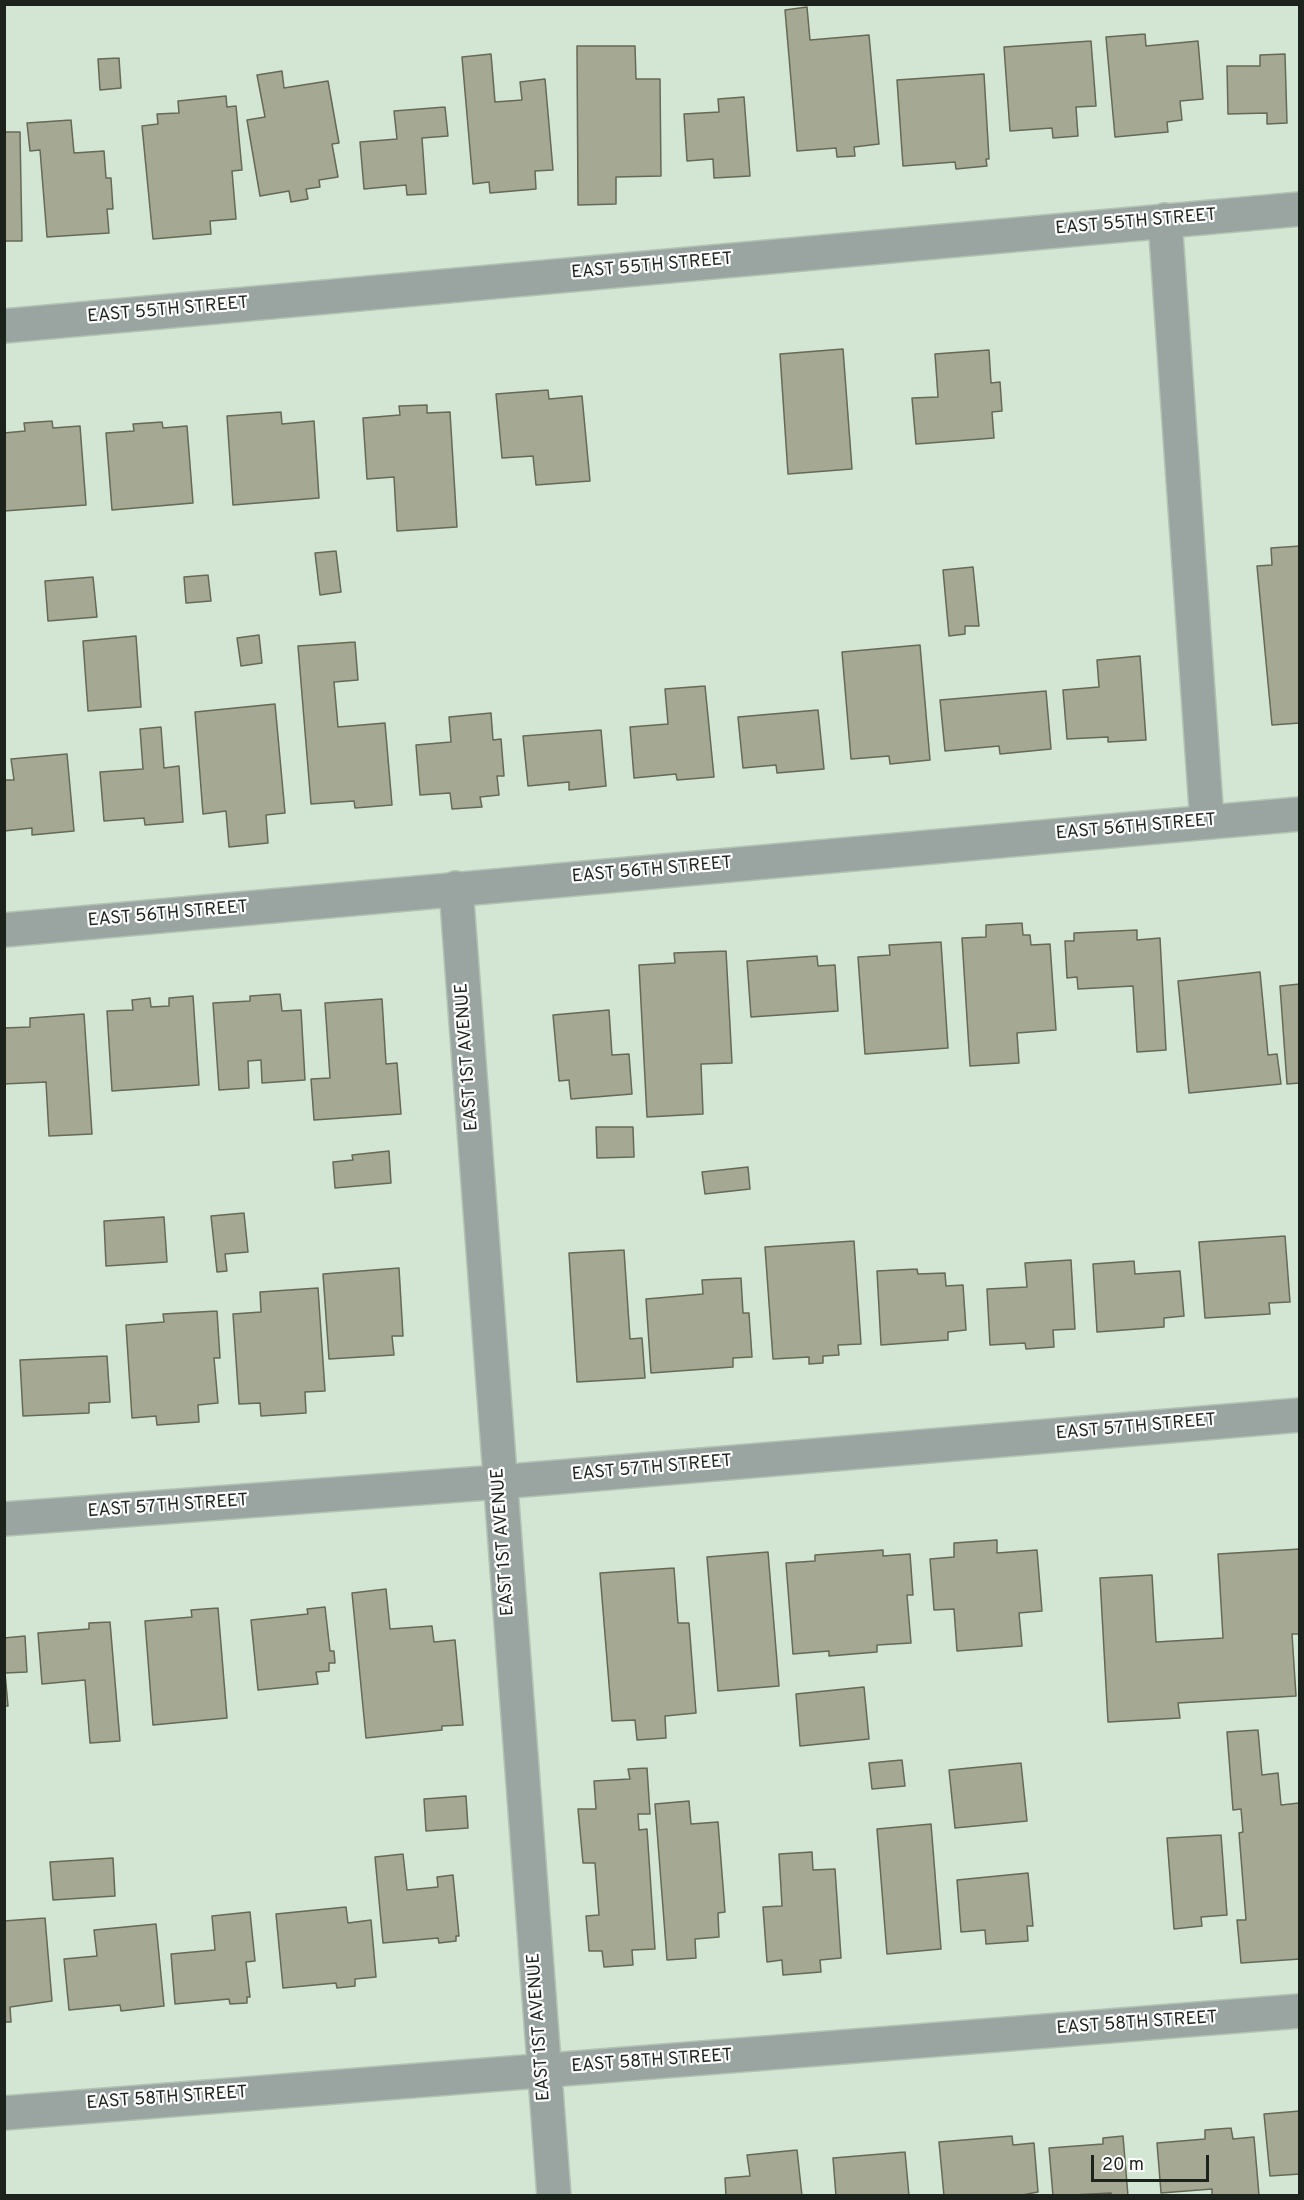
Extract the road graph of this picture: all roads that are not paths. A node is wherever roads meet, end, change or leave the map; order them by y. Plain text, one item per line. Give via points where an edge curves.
1 (1299, 209) edge
2 (1165, 220) junction
3 (4, 326) edge
4 (1299, 814) edge
5 (1207, 822) junction
6 (456, 888) junction
7 (4, 930) edge
8 (1299, 1415) edge
9 (499, 1482) junction
10 (4, 1519) edge
11 (1299, 2011) edge
12 (543, 2071) junction
13 (4, 2113) edge
14 (554, 2196) edge

1 - 2 street, EAST 55TH STREET
2 - 3 street, EAST 55TH STREET
2 - 5 street
4 - 5 street, EAST 56TH STREET
5 - 6 street, EAST 56TH STREET
6 - 7 street, EAST 56TH STREET
6 - 9 street, EAST 1ST AVENUE
8 - 9 street, EAST 57TH STREET
9 - 10 street, EAST 57TH STREET
9 - 12 street, EAST 1ST AVENUE
11 - 12 street, EAST 58TH STREET
12 - 13 street, EAST 58TH STREET
12 - 14 street, EAST 1ST AVENUE

